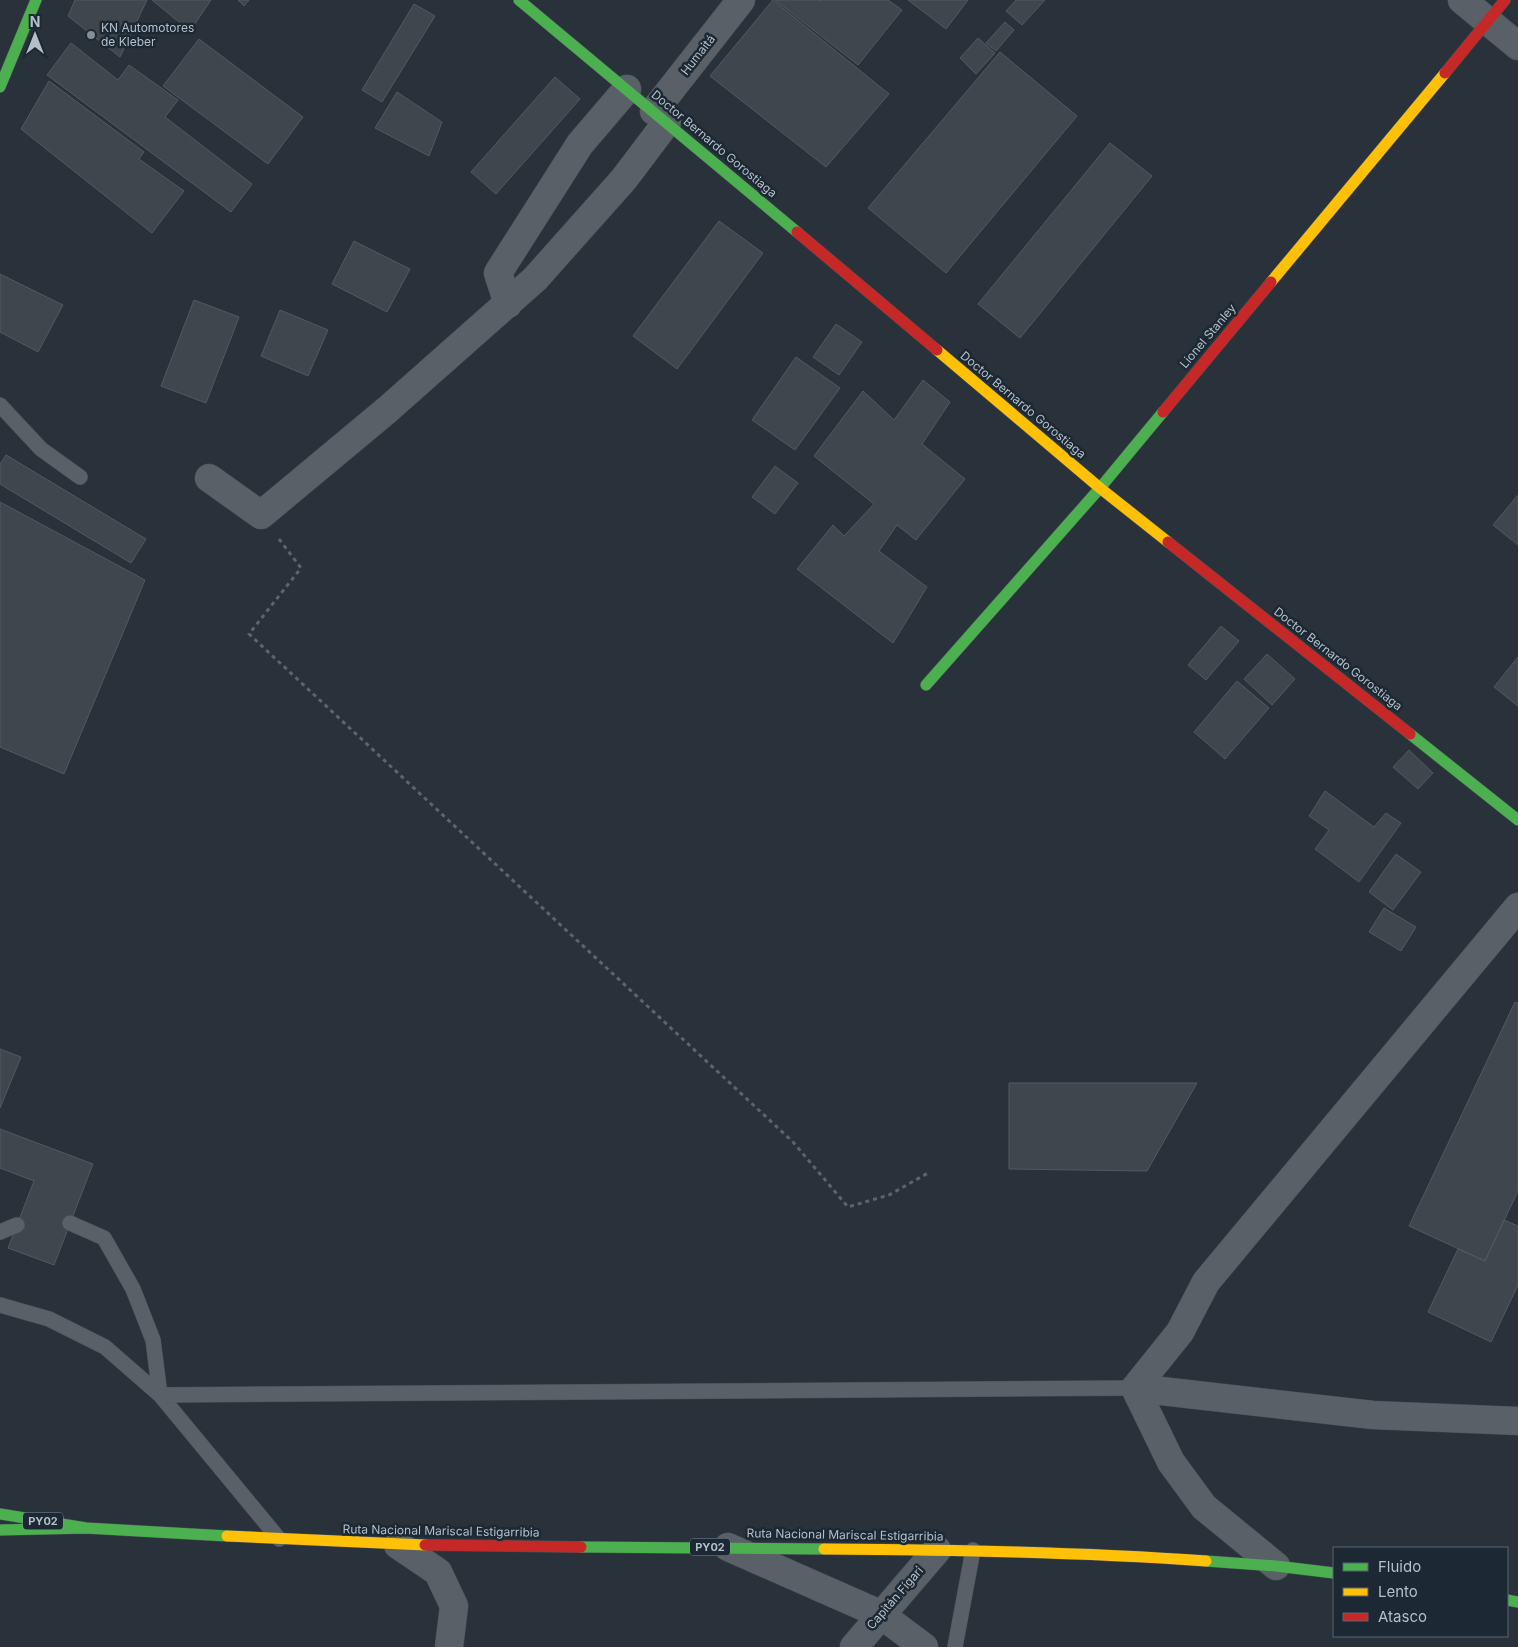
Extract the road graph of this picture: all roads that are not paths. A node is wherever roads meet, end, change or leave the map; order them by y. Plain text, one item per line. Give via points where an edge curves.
1 (36, 0) edge
2 (519, 0) edge
3 (742, 0) edge
4 (1462, 0) edge
5 (1505, 0) edge
6 (1487, 21) junction
7 (1518, 46) edge
8 (0, 87) edge
9 (627, 89) junction
10 (661, 117) junction
11 (508, 304) junction
12 (0, 404) edge
13 (80, 477) dead end
14 (209, 478) dead end
15 (1100, 488) junction
16 (926, 685) dead end
17 (1518, 820) edge
18 (1518, 907) edge
19 (70, 1223) dead end
20 (17, 1225) dead end
21 (0, 1232) edge
22 (0, 1305) edge
23 (1136, 1388) junction
24 (160, 1395) junction
25 (1518, 1420) edge
26 (0, 1514) edge
27 (86, 1528) junction
28 (0, 1530) edge
29 (278, 1539) junction
30 (398, 1545) junction
31 (728, 1547) junction
32 (937, 1550) junction
33 (973, 1550) junction
34 (1276, 1566) junction
35 (1333, 1573) edge
36 (880, 1614) junction
37 (449, 1647) edge
38 (854, 1647) edge
39 (924, 1647) edge
40 (955, 1647) edge

1 - 8 main road
2 - 9 main road, Doctor Bernardo Gorostiaga
3 - 10 street, Humaitá
4 - 6 street
5 - 6 main road, Lionel Stanley
6 - 7 street
6 - 15 main road, Lionel Stanley
9 - 10 main road, Doctor Bernardo Gorostiaga
9 - 11 street via 580,144 498,273
10 - 11 street, Humaitá via 624,179 535,280
10 - 15 main road, Doctor Bernardo Gorostiaga
11 - 14 street, Humaitá via 261,515
12 - 13 lane via 41,449
15 - 16 main road, Lionel Stanley
15 - 17 main road, Doctor Bernardo Gorostiaga
18 - 23 street via 1206,1282 1180,1332
19 - 24 lane via 104,1238 133,1289 153,1340
20 - 21 lane
22 - 24 lane via 49,1319 104,1347
23 - 24 lane
23 - 25 street via 1373,1415
23 - 34 street via 1171,1462 1204,1507
24 - 29 lane
26 - 27 main road, PY02
27 - 28 main road, PY02
27 - 29 main road, Ruta Nacional Mariscal Estigarribia / PY02
29 - 30 main road, Ruta Nacional Mariscal Estigarribia / PY02
30 - 31 main road, Ruta Nacional Mariscal Estigarribia / PY02
30 - 37 street via 438,1572 454,1606
31 - 32 main road, Ruta Nacional Mariscal Estigarribia / PY02
31 - 36 street
32 - 33 main road, Ruta Nacional Mariscal Estigarribia / PY02
32 - 36 street, Capitán Figari
33 - 34 main road, Ruta Nacional Mariscal Estigarribia / PY02 via 1119,1555
33 - 40 lane
34 - 35 main road, Ruta Nacional Mariscal Estigarribia / PY02
36 - 38 street, Capitán Figari
36 - 39 street

